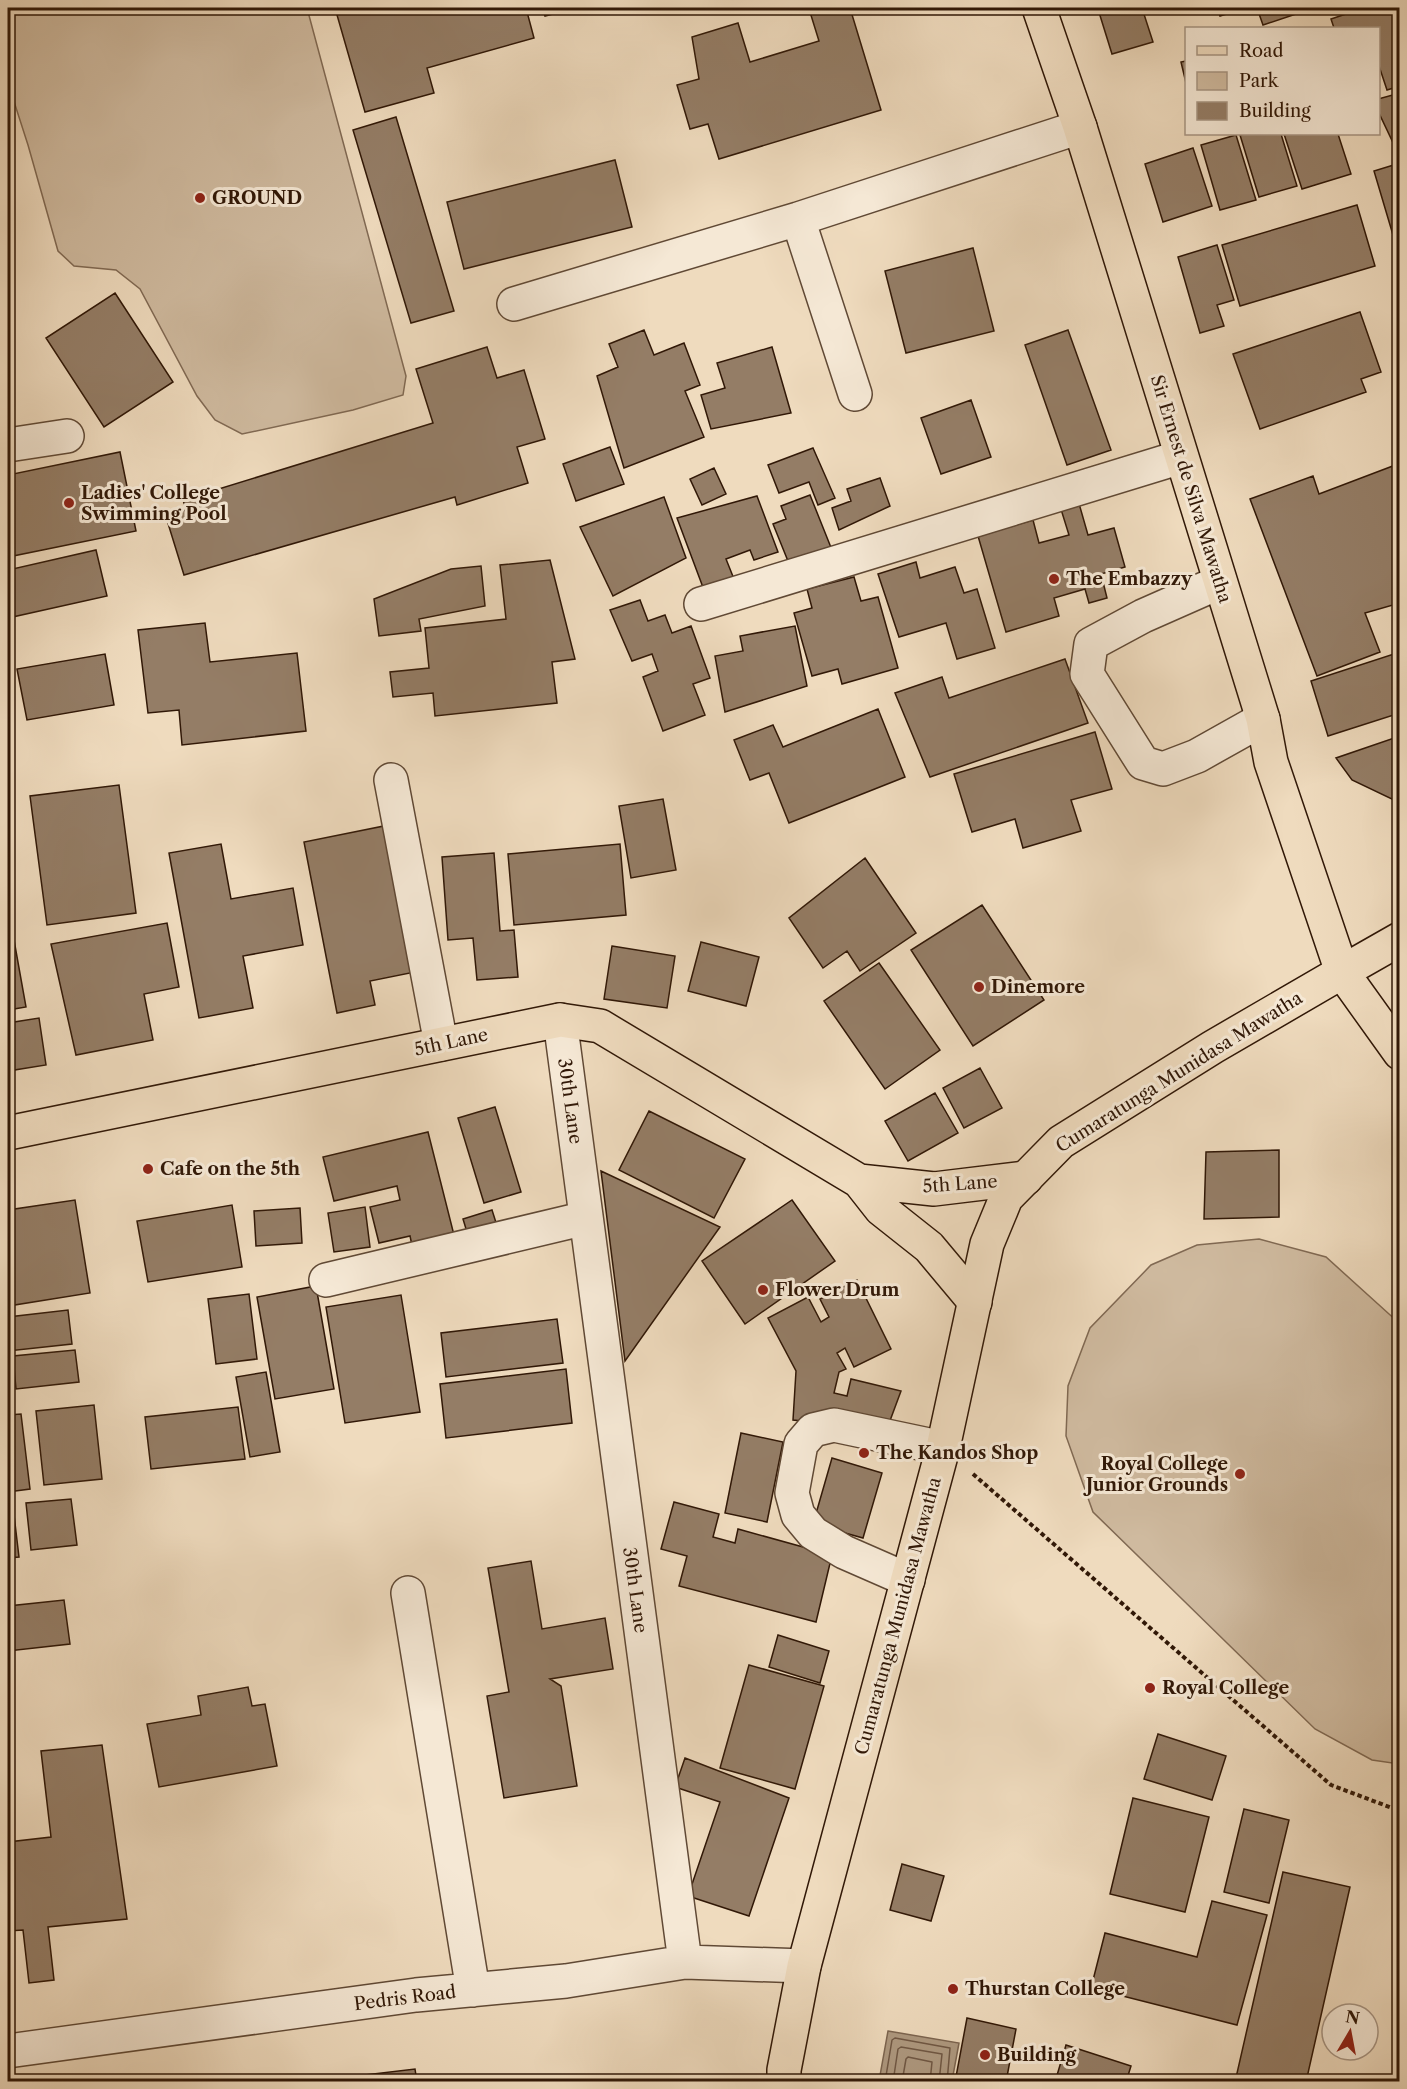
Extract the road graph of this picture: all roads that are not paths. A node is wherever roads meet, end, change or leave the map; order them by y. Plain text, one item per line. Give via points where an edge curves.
1 (1039, 8) edge
2 (1080, 127) junction
3 (798, 219) junction
4 (514, 304) dead end
5 (855, 394) dead end
6 (67, 436) dead end
7 (8, 445) edge
8 (1181, 457) junction
9 (1220, 582) junction
10 (701, 604) dead end
11 (1263, 718) junction
12 (390, 780) dead end
13 (1400, 939) edge
14 (1342, 972) junction
15 (560, 1020) junction
16 (441, 1044) junction
17 (1400, 1053) edge
18 (8, 1133) edge
19 (1026, 1178) junction
20 (858, 1181) junction
21 (586, 1218) junction
22 (326, 1280) dead end
23 (975, 1302) junction
24 (943, 1448) junction
25 (908, 1580) junction
26 (408, 1593) dead end
27 (685, 1962) junction
28 (804, 1966) junction
29 (473, 1990) junction
30 (8, 2051) edge
31 (784, 2082) edge

1 - 2 main road, Sir Ernest de Silva Mawatha
2 - 3 street
2 - 8 main road, Sir Ernest de Silva Mawatha
3 - 4 street
3 - 5 street
6 - 7 street
8 - 9 main road, Sir Ernest de Silva Mawatha
8 - 10 street
9 - 11 main road, Sir Ernest de Silva Mawatha
9 - 11 street via 1091,644 1087,674 1143,763 1163,769 1197,756
11 - 14 main road, Sir Ernest de Silva Mawatha via 1271,762
12 - 16 street
13 - 14 main road, Cumaratunga Munidasa Mawatha
14 - 17 main road, Sir Ernest de Silva Mawatha
14 - 19 main road, Cumaratunga Munidasa Mawatha via 1061,1142
15 - 16 main road, 5th Lane
15 - 20 main road, 5th Lane via 600,1026
15 - 21 street, 30th Lane
16 - 18 main road, 5th Lane
19 - 20 main road, 5th Lane via 934,1189
19 - 23 main road, Cumaratunga Munidasa Mawatha via 1006,1198 987,1244
20 - 23 main road, 5th Lane via 881,1209 929,1247
21 - 22 street
21 - 27 street, 30th Lane
23 - 24 main road, Cumaratunga Munidasa Mawatha
24 - 25 main road, Cumaratunga Munidasa Mawatha
24 - 25 street via 834,1425 813,1430 801,1444 792,1493 798,1515 813,1533 844,1552
25 - 28 main road, Cumaratunga Munidasa Mawatha
26 - 29 street
27 - 28 street, Pedris Road
27 - 29 street, Pedris Road via 566,1981
28 - 31 main road, Cumaratunga Munidasa Mawatha
29 - 30 street, Pedris Road

